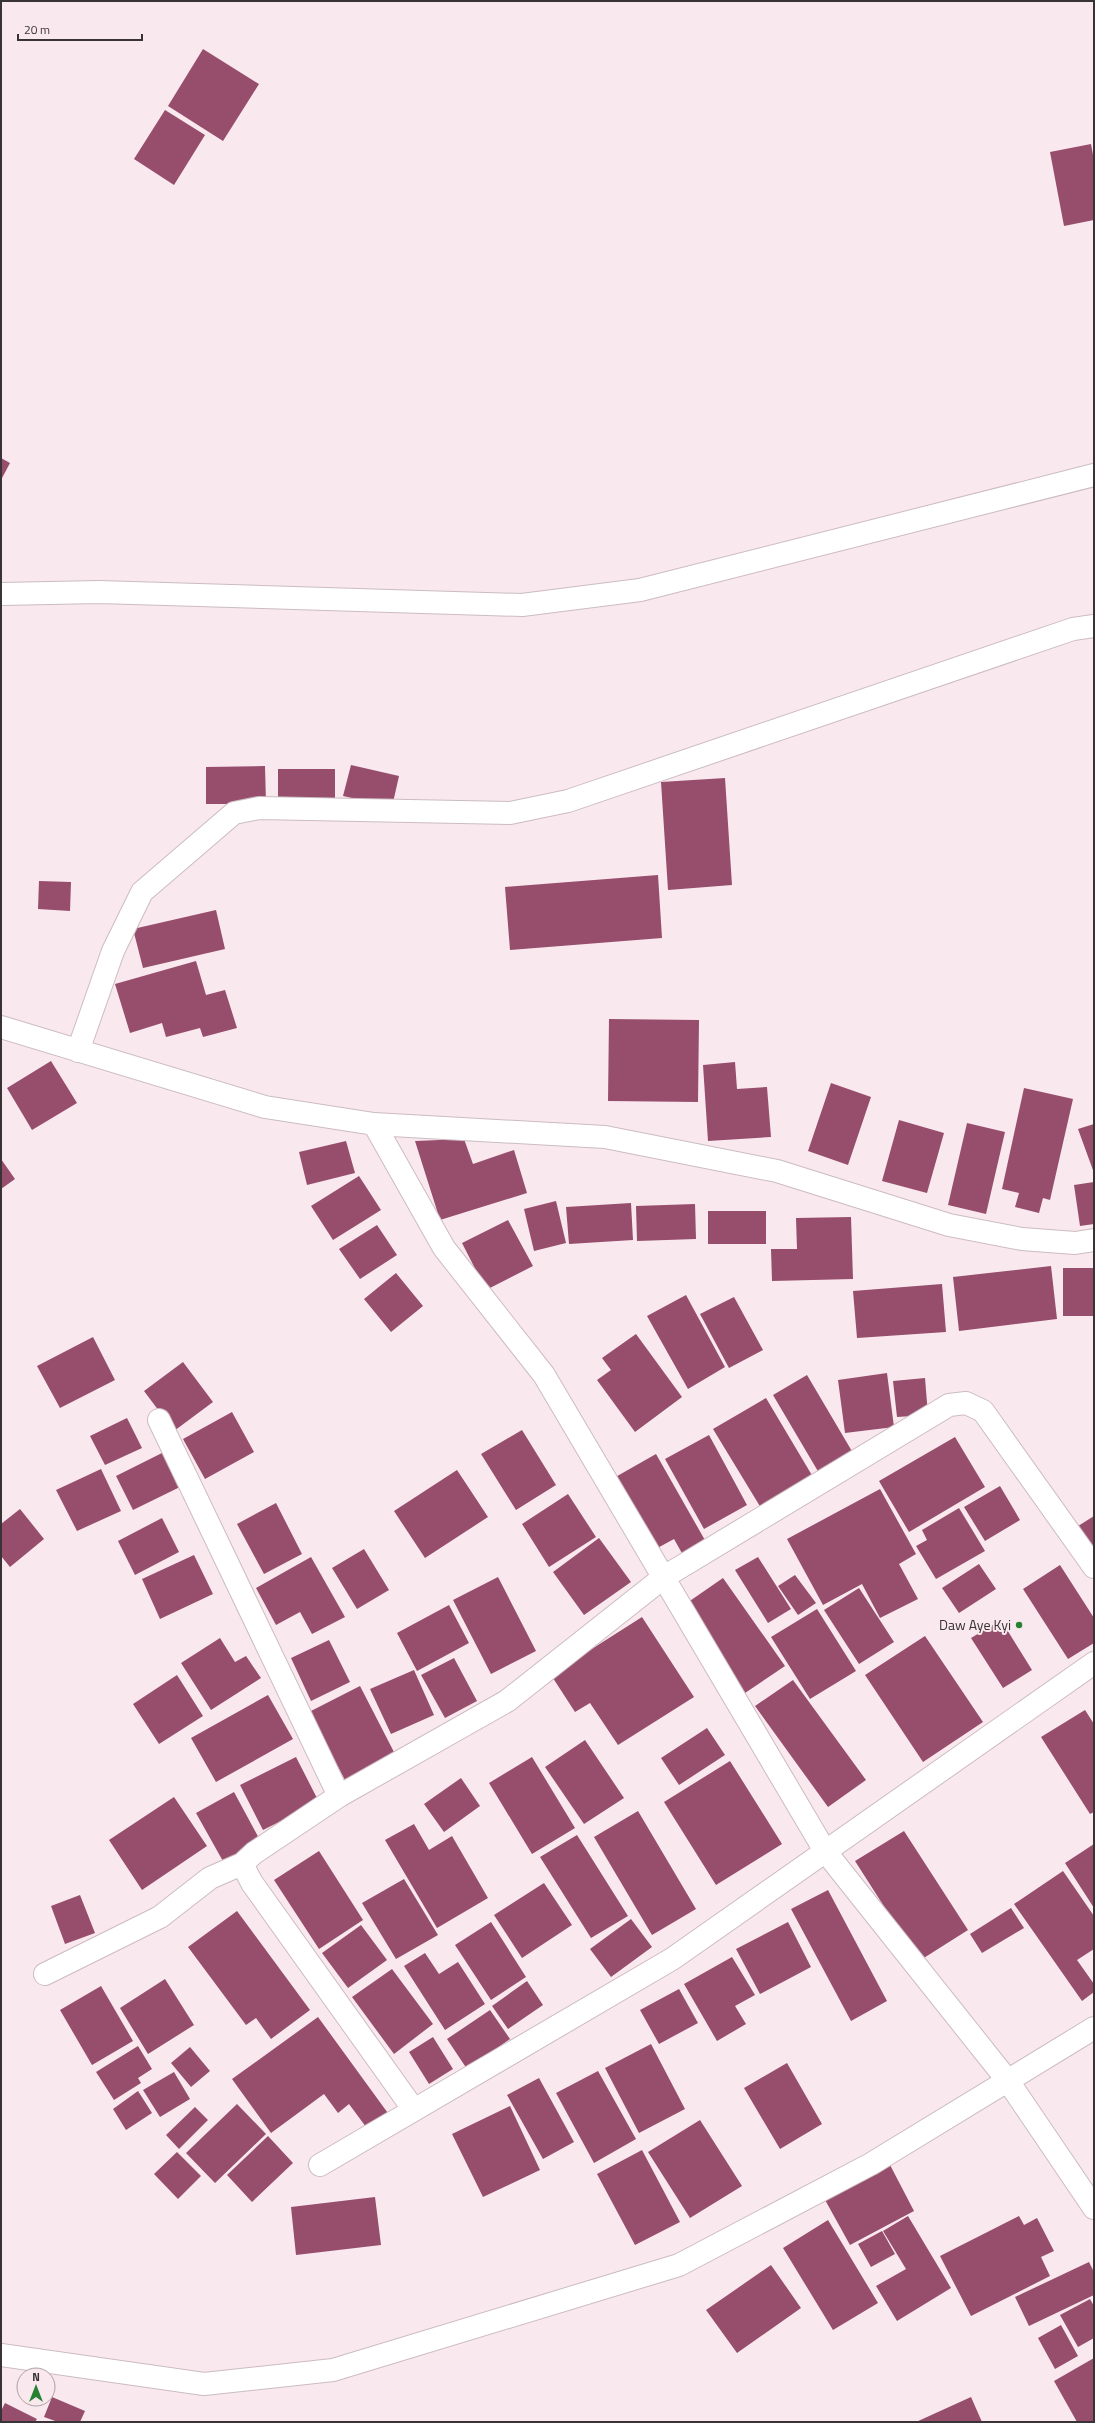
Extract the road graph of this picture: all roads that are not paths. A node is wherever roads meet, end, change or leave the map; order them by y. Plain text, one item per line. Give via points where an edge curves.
1 (1094, 475) edge
2 (1, 594) edge
3 (1094, 626) edge
4 (1, 1027) edge
5 (78, 1051) junction
6 (374, 1124) junction
7 (1094, 1240) edge
8 (158, 1420) dead end
9 (1094, 1567) edge
10 (664, 1577) junction
11 (1094, 1663) edge
12 (339, 1796) junction
13 (825, 1851) junction
14 (242, 1864) junction
15 (45, 1974) dead end
16 (1094, 2028) edge
17 (1008, 2081) junction
18 (414, 2110) junction
19 (320, 2165) dead end
20 (1094, 2208) edge
21 (1, 2355) edge

1 - 2 street via 640,590 522,605 99,592
3 - 5 street via 1073,629 561,803 510,813 259,808 234,813 142,892 112,951
4 - 5 street
5 - 6 street via 265,1107
6 - 7 street via 605,1137 777,1171 949,1225 1022,1239 1075,1243
6 - 10 street via 444,1248 544,1376
8 - 12 street
9 - 10 street via 983,1411 966,1403 949,1405
10 - 12 street via 507,1701
10 - 13 street
11 - 13 street
12 - 14 street via 254,1852
13 - 17 street
13 - 18 street via 672,1959
14 - 15 street via 210,1878 160,1917
14 - 18 street via 252,1883
16 - 17 street
17 - 20 street
17 - 21 street via 871,2164 679,2265 333,2370 204,2384
18 - 19 street

